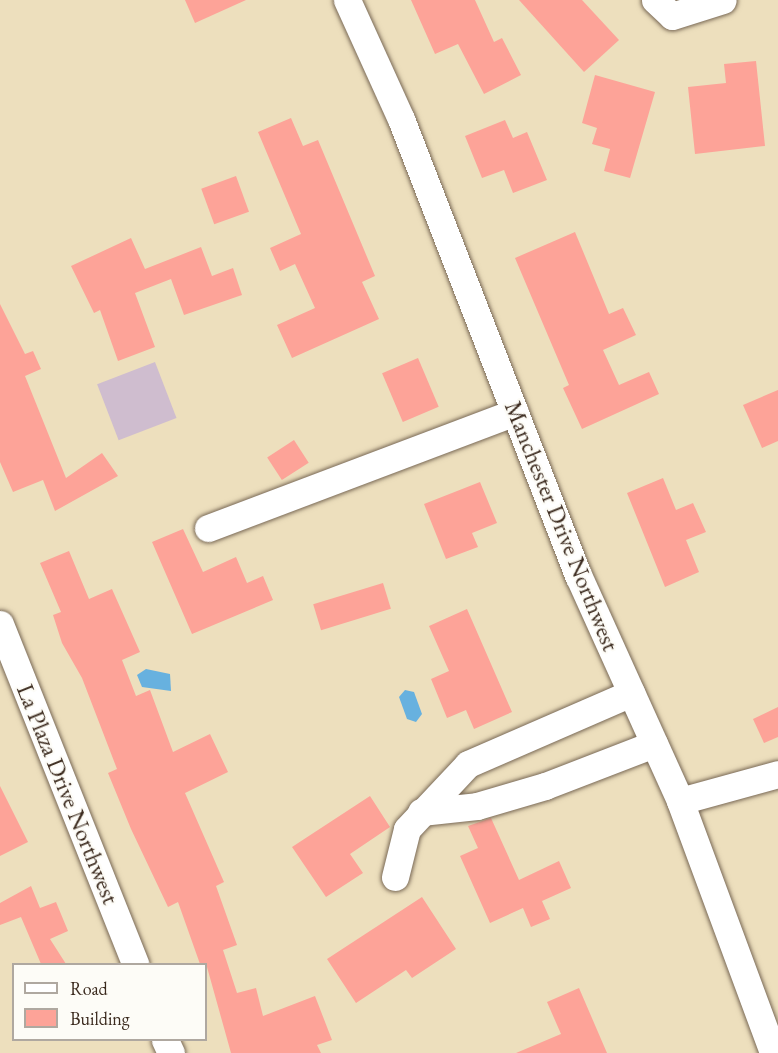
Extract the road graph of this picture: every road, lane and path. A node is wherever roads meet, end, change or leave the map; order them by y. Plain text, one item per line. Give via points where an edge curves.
1 (347, 0) edge
2 (655, 0) edge
3 (723, 0) edge
4 (515, 412) junction
5 (208, 528) dead end
6 (0, 624) edge
7 (631, 693) junction
8 (654, 744) junction
9 (778, 774) edge
10 (680, 801) junction
11 (421, 812) junction
12 (395, 877) dead end
13 (135, 963) edge
14 (773, 1053) edge

1 - 4 street, Manchester Drive Northwest via 401,118
2 - 3 street via 672,16
4 - 5 street
4 - 7 street, Manchester Drive Northwest
6 - 13 street, La Plaza Drive Northwest
7 - 8 street, Manchester Drive Northwest
7 - 11 street via 468,764
8 - 10 street, Manchester Drive Northwest
8 - 11 street via 477,806
9 - 10 street
10 - 14 street, Manchester Drive Northwest
11 - 12 street via 407,829

